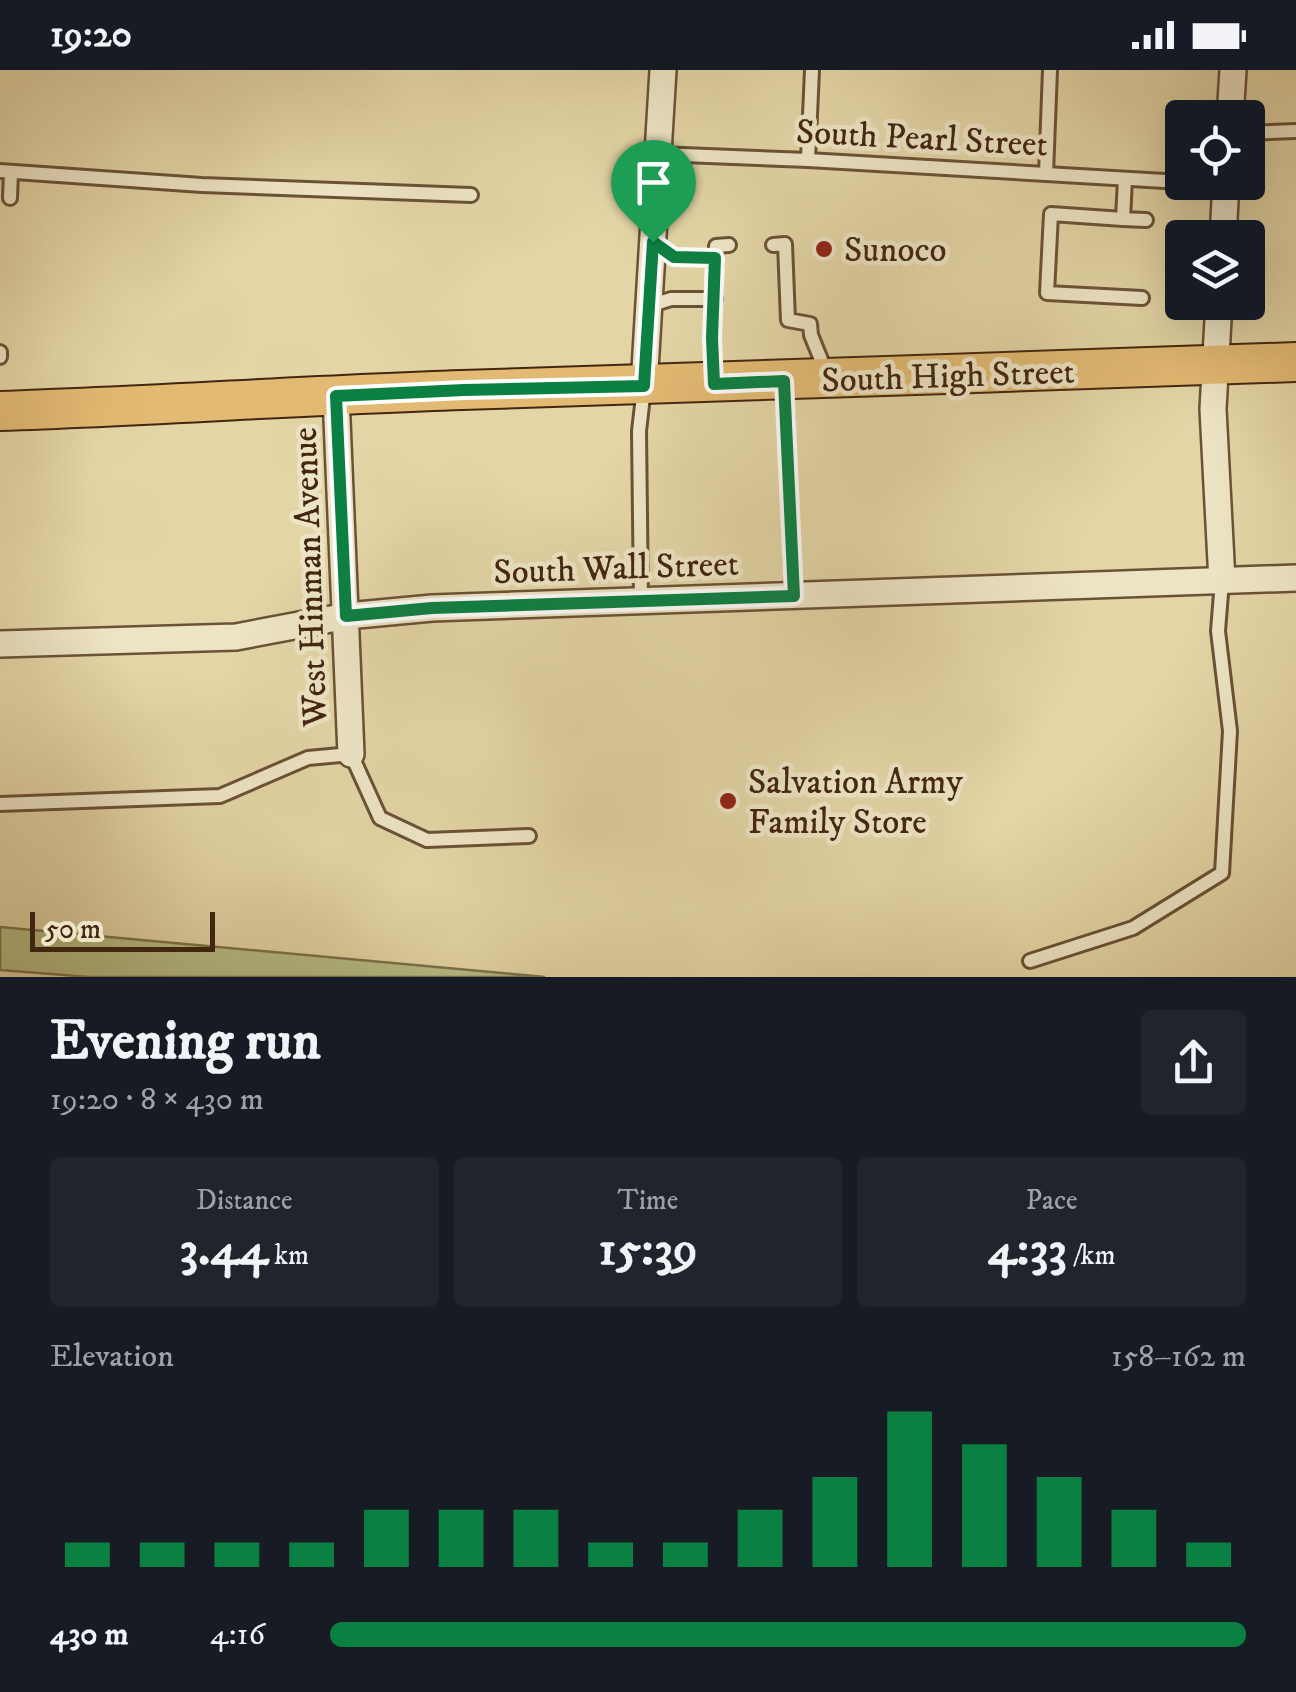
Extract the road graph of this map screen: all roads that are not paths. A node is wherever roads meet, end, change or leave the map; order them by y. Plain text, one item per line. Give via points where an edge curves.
1 (663, 70) edge
2 (812, 70) edge
3 (1050, 70) edge
4 (1232, 70) edge
5 (1231, 100) edge
6 (1296, 131) edge
7 (1265, 132) edge
8 (658, 154) junction
9 (808, 160) junction
10 (6, 171) edge
11 (1046, 174) junction
12 (1125, 179) junction
13 (1165, 181) edge
14 (472, 195) dead end
15 (10, 198) dead end
16 (1123, 218) junction
17 (1146, 220) dead end
18 (653, 242) junction
19 (774, 244) dead end
20 (728, 245) dead end
21 (715, 258) junction
22 (1142, 298) dead end
23 (715, 299) junction
24 (649, 306) junction
25 (1218, 320) edge
26 (1296, 362) edge
27 (1216, 364) junction
28 (829, 379) junction
29 (784, 381) junction
30 (714, 384) junction
31 (644, 386) junction
32 (336, 396) junction
33 (0, 411) edge
34 (1296, 578) edge
35 (1222, 581) junction
36 (794, 596) junction
37 (641, 601) junction
38 (346, 616) junction
39 (0, 644) edge
40 (351, 754) junction
41 (0, 804) edge
42 (530, 836) dead end
43 (1030, 961) dead end

1 - 8 street
2 - 9 lane
3 - 11 lane
4 - 5 street
6 - 7 lane
8 - 9 lane, South Pearl Street
8 - 18 street
9 - 11 lane, South Pearl Street
10 - 14 lane
10 - 15 lane
11 - 12 lane, South Pearl Street
12 - 13 lane, South Pearl Street
12 - 16 lane
16 - 17 lane
16 - 22 lane via 1052,214 1047,293
18 - 21 lane via 674,257
18 - 24 street
19 - 28 lane via 785,244 788,320 810,324
20 - 21 lane via 716,246
21 - 23 lane
23 - 24 lane
23 - 30 lane
24 - 31 street
25 - 27 street
26 - 27 main road, South High Street
27 - 28 main road, South High Street
27 - 35 street via 1212,409
28 - 29 main road, South High Street
29 - 30 main road, South High Street
29 - 36 lane
30 - 31 main road, South High Street
31 - 32 main road, South High Street
31 - 37 lane
32 - 33 main road, South High Street
32 - 38 street, West Hinman Avenue
34 - 35 street, South Wall Street
35 - 36 street, South Wall Street
35 - 43 lane via 1218,631 1230,731 1222,873 1133,928
36 - 37 street, South Wall Street
37 - 38 street, South Wall Street
38 - 39 street, South Wall Street via 236,637
38 - 40 street, West Hinman Avenue
40 - 41 lane via 308,758 220,796
40 - 42 lane via 380,818 428,840

